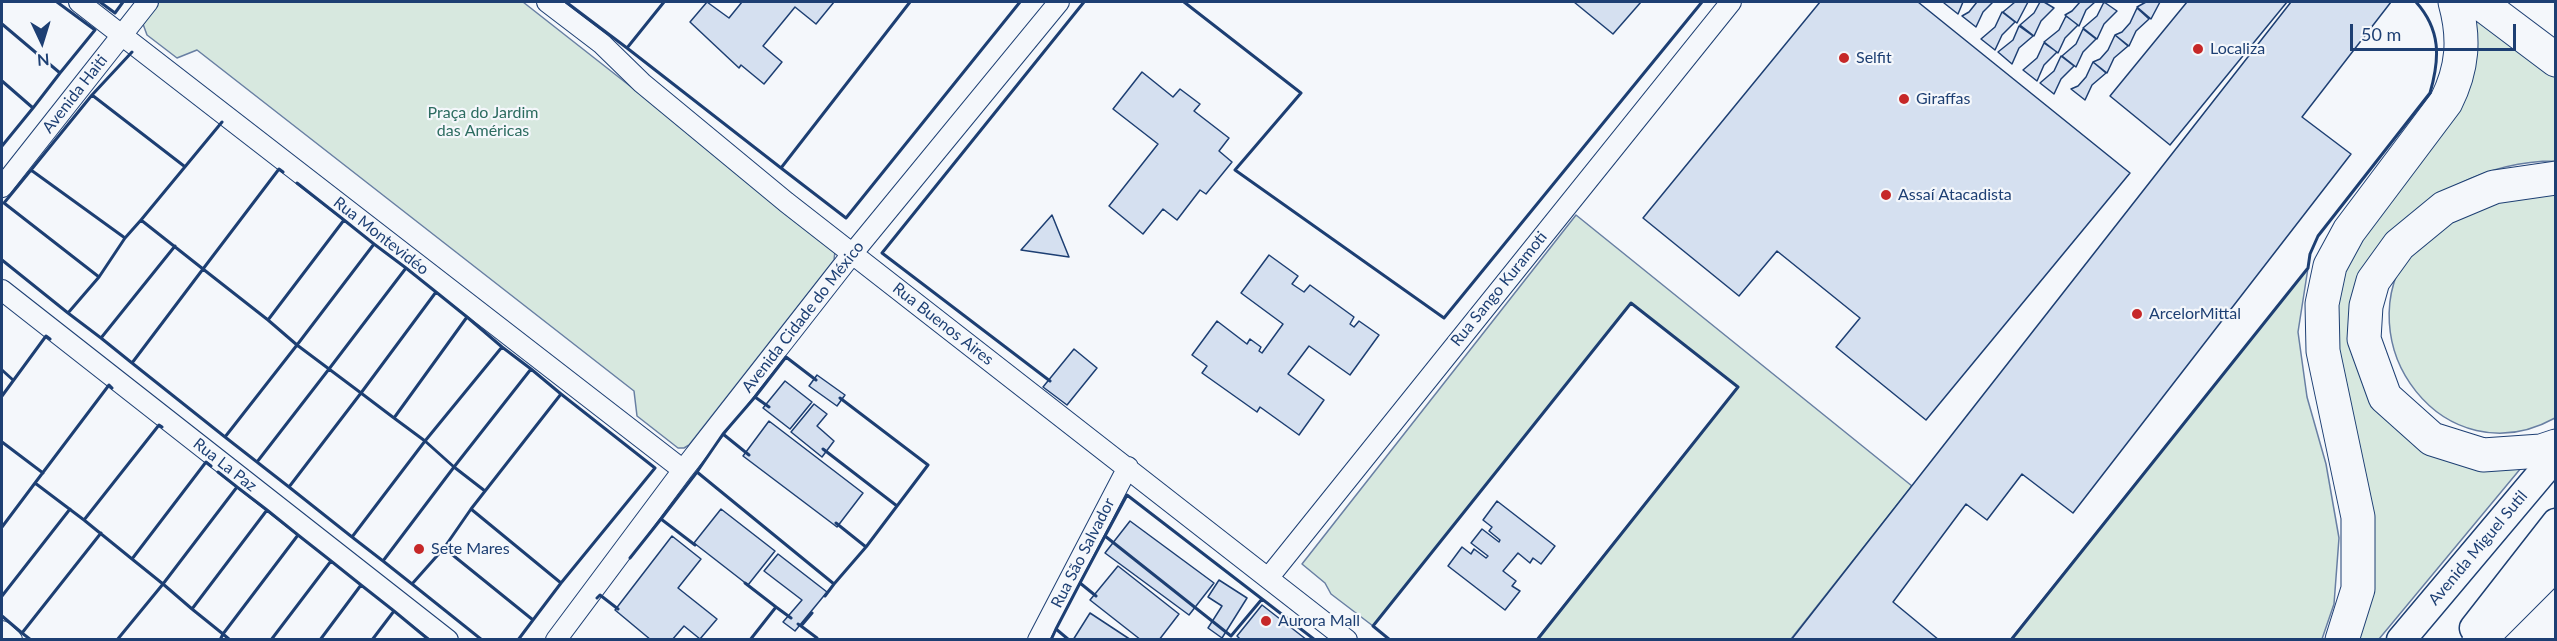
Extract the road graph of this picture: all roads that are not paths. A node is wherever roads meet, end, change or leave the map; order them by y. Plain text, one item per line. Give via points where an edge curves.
1 (79, 2) edge
2 (148, 2) edge
3 (547, 2) edge
4 (1059, 2) edge
5 (1731, 2) edge
6 (2455, 2) edge
7 (2479, 2) edge
8 (121, 35) junction
9 (2556, 60) edge
10 (2556, 178) edge
11 (2, 187) edge
12 (852, 254) junction
13 (2, 290) edge
14 (2556, 446) edge
15 (2556, 456) edge
16 (1128, 467) junction
17 (683, 470) junction
18 (2556, 523) edge
19 (2556, 563) edge
20 (1269, 577) junction
21 (2, 631) edge
22 (12, 639) edge
23 (448, 639) edge
24 (556, 639) edge
25 (1038, 639) edge
26 (1347, 639) edge
27 (2342, 639) edge
28 (2401, 639) edge
29 (2466, 639) edge
30 (2479, 639) edge

1 - 8 street, Rua Montevidéo
2 - 8 street, Avenida Haiti
3 - 12 street, Rua Buenos Aires
4 - 12 street, Avenida Cidade do México
5 - 20 street, Rua Sango Kuramoti
6 - 27 highway via 2461,43 2457,80 2446,102 2349,231 2330,266 2322,304 2323,351 2358,517 2358,589
7 - 9 highway
8 - 11 street, Avenida Haiti
8 - 17 street, Rua Montevidéo
10 - 14 highway via 2494,187 2444,208 2399,245 2373,281 2366,306 2364,339 2385,397 2432,439 2483,455 2541,451
12 - 16 street, Rua Buenos Aires
12 - 17 street, Avenida Cidade do México
13 - 23 street, Rua La Paz
15 - 28 main road, Avenida Miguel Sutil
16 - 20 street, Rua Buenos Aires
16 - 25 street, Rua São Salvador
17 - 24 street, Avenida Cidade do México
18 - 29 main road
19 - 30 highway
20 - 26 street, Rua Buenos Aires
21 - 22 street

